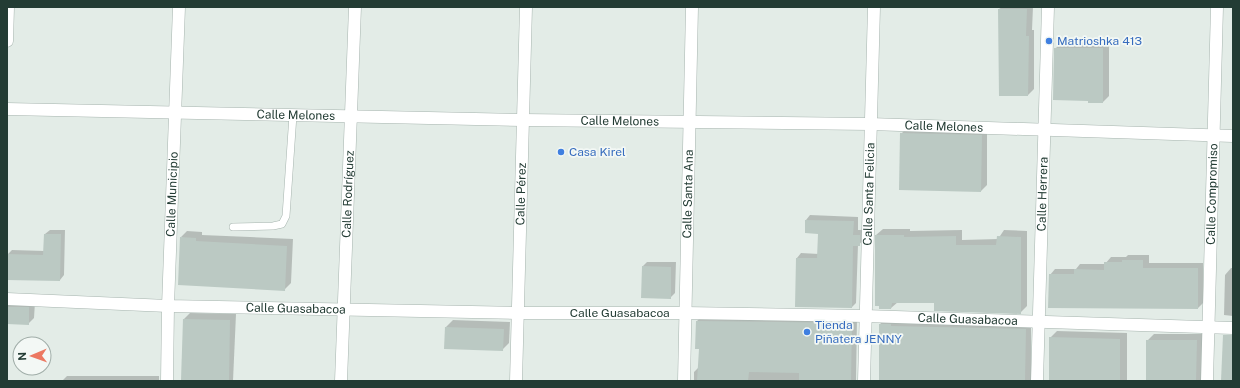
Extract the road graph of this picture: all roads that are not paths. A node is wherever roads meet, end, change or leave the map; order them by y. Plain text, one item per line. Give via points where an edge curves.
1 (8, 7) edge
2 (179, 7) edge
3 (355, 7) edge
4 (526, 7) edge
5 (692, 7) edge
6 (874, 7) edge
7 (1048, 7) edge
8 (1217, 7) edge
9 (7, 41) edge
10 (7, 109) edge
11 (176, 113) junction
12 (293, 115) junction
13 (351, 116) junction
14 (523, 120) junction
15 (689, 122) junction
16 (870, 124) junction
17 (1043, 129) junction
18 (1213, 135) junction
19 (1233, 136) edge
20 (233, 227) dead end
21 (7, 299) edge
22 (168, 306) junction
23 (343, 310) junction
24 (518, 313) junction
25 (686, 313) junction
26 (865, 316) junction
27 (1038, 322) junction
28 (1208, 327) junction
29 (1233, 328) edge
30 (167, 381) edge
31 (341, 381) edge
32 (516, 381) edge
33 (684, 381) edge
34 (864, 381) edge
35 (1037, 381) edge
36 (1207, 381) edge

1 - 9 street
2 - 11 street, Calle Municipio
3 - 13 street, Calle Rodríguez
4 - 14 street, Calle Pérez
5 - 15 street, Calle Santa Ana
6 - 16 street, Calle Santa Felicia
7 - 17 street, Calle Herrera
8 - 18 street, Calle Compromiso
10 - 11 street, Calle Melones
11 - 12 street, Calle Melones
11 - 22 street, Calle Municipio
12 - 13 street, Calle Melones
12 - 20 lane via 286,216 282,224
13 - 14 street, Calle Melones
13 - 23 street, Calle Rodríguez
14 - 15 street, Calle Melones
14 - 24 street, Calle Pérez
15 - 16 street, Calle Melones
15 - 25 street, Calle Santa Ana
16 - 17 street, Calle Melones
16 - 26 street, Calle Santa Felicia
17 - 18 street, Calle Melones
17 - 27 street, Calle Herrera
18 - 19 street, Calle Melones
18 - 28 street, Calle Compromiso
21 - 22 street, Calle Guasabacoa
22 - 23 street, Calle Guasabacoa
22 - 30 street, Calle Municipio
23 - 24 street, Calle Guasabacoa
23 - 31 street, Calle Rodríguez
24 - 25 street, Calle Guasabacoa
24 - 32 street, Calle Pérez
25 - 26 street, Calle Guasabacoa
25 - 33 street, Calle Santa Ana
26 - 27 street, Calle Guasabacoa
26 - 34 street, Calle Santa Felicia
27 - 28 street, Calle Guasabacoa
27 - 35 street, Calle Herrera
28 - 29 street, Calle Guasabacoa
28 - 36 street, Calle Compromiso

